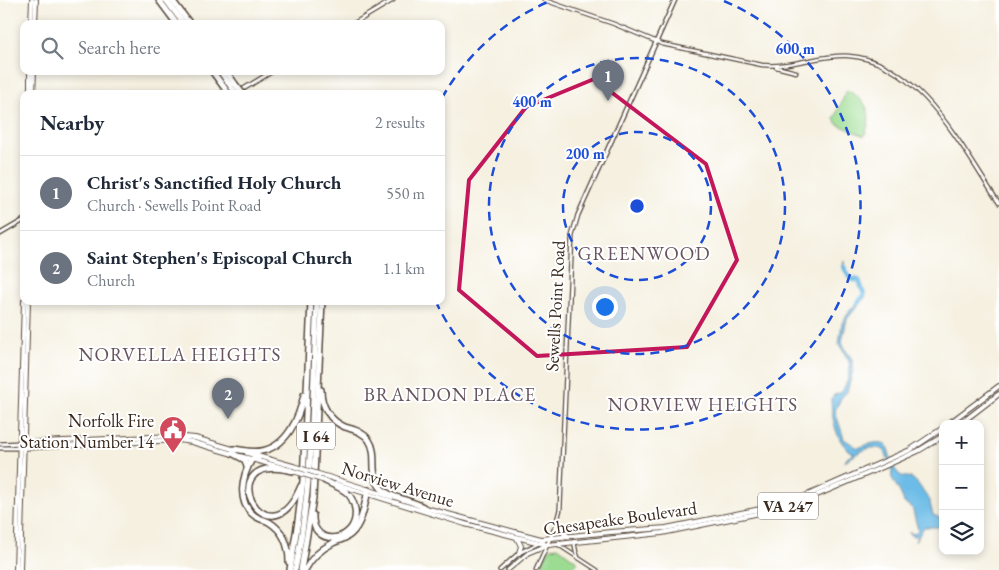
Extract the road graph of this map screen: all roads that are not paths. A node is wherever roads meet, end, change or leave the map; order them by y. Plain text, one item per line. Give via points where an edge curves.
1 (34, 0) edge
2 (159, 0) edge
3 (166, 0) edge
4 (393, 0) edge
5 (544, 0) edge
6 (675, 0) edge
7 (174, 2) edge
8 (32, 20) edge
9 (35, 20) edge
10 (173, 20) edge
11 (181, 20) edge
12 (187, 20) edge
13 (360, 20) edge
14 (656, 42) junction
15 (773, 66) junction
16 (796, 72) dead end
17 (32, 75) edge
18 (215, 75) edge
19 (224, 75) edge
20 (228, 75) edge
21 (267, 75) edge
22 (234, 86) junction
23 (32, 90) edge
24 (227, 90) edge
25 (235, 90) edge
26 (238, 90) edge
27 (242, 90) edge
28 (999, 203) edge
29 (20, 222) edge
30 (0, 234) edge
31 (24, 305) edge
32 (28, 305) edge
33 (311, 305) edge
34 (317, 305) edge
35 (322, 305) edge
36 (308, 380) junction
37 (318, 381) junction
38 (999, 386) edge
39 (999, 394) edge
40 (953, 420) edge
41 (965, 420) edge
42 (939, 431) edge
43 (939, 438) edge
44 (0, 444) edge
45 (22, 445) junction
46 (0, 448) edge
47 (233, 451) junction
48 (259, 456) junction
49 (252, 459) junction
50 (248, 469) junction
51 (293, 469) junction
52 (325, 478) junction
53 (303, 481) junction
54 (368, 492) junction
55 (313, 499) junction
56 (423, 507) junction
57 (556, 525) junction
58 (568, 536) junction
59 (517, 538) junction
60 (551, 538) junction
61 (574, 541) junction
62 (536, 543) junction
63 (556, 543) junction
64 (548, 545) junction
65 (534, 550) junction
66 (518, 553) junction
67 (542, 558) junction
68 (579, 558) junction
69 (16, 570) edge
70 (20, 570) edge
71 (289, 570) edge
72 (295, 570) edge
73 (301, 570) edge
74 (305, 570) edge
75 (500, 570) edge
76 (508, 570) edge
77 (536, 570) edge
78 (597, 570) edge

1 - 8 main road
1 - 9 main road
2 - 10 highway
3 - 11 highway
4 - 13 main road
5 - 14 street
6 - 14 main road, Sewells Point Road
7 - 12 highway
14 - 15 street
14 - 57 main road, Sewells Point Road via 578,215 572,236 560,509
15 - 16 street
15 - 28 street via 842,56 869,60 889,68 943,118
17 - 23 main road
18 - 24 highway
19 - 22 highway
20 - 22 highway
21 - 27 main road
22 - 25 highway, bridge
22 - 26 highway, bridge
29 - 30 main road
31 - 45 main road
32 - 45 main road
33 - 36 highway, I 64
34 - 72 highway via 309,483
35 - 37 highway, I 64
36 - 47 highway via 298,416 279,443 259,451
36 - 53 highway, I 64
37 - 55 highway, I 64
37 - 56 highway via 328,413 342,426 362,433 370,442 374,452 374,473 381,488 392,496
38 - 40 main road
39 - 41 main road
42 - 58 main road, Chesapeake Boulevard / VA 247 via 897,456 782,504 666,528
43 - 61 main road, Chesapeake Boulevard / VA 247 via 902,459 780,509 662,533
44 - 45 main road, Norview Avenue
45 - 46 main road, Norview Avenue
45 - 47 main road, Norview Avenue / VA 247 via 174,436 195,438
45 - 69 main road
45 - 70 main road
47 - 48 main road, Norview Avenue / VA 247
47 - 49 main road, Norview Avenue / VA 247
47 - 50 highway via 245,460
48 - 49 highway
48 - 51 main road, Norview Avenue / VA 247
49 - 50 highway
49 - 51 main road, Norview Avenue / VA 247
50 - 71 highway via 242,489 244,502 255,516 281,533 288,548
51 - 52 main road, Norview Avenue / VA 247, bridge
51 - 53 highway via 269,468 255,474 249,492 256,508 270,515 284,511 294,500
52 - 54 main road, Norview Avenue / VA 247
52 - 55 highway via 343,490 352,501 355,516 349,530 335,538 316,529
53 - 71 highway, I 64
54 - 56 main road, Norview Avenue / VA 247
54 - 59 main road, Norview Avenue / VA 247
54 - 74 highway via 354,531 320,551
55 - 73 highway, I 64
56 - 60 main road, Norview Avenue / VA 247 via 537,539
57 - 58 main road
57 - 60 main road, Sewells Point Road
58 - 60 main road, Chesapeake Boulevard / VA 247
59 - 62 main road, Norview Avenue / VA 247
59 - 66 main road via 521,546
60 - 62 main road, Chesapeake Boulevard
60 - 64 main road, Sewells Point Road
61 - 63 main road, Chesapeake Boulevard / VA 247
61 - 68 street
62 - 64 main road, Norview Avenue / VA 247
62 - 66 main road, Chesapeake Boulevard
63 - 64 main road, Chesapeake Boulevard / VA 247
63 - 68 street
64 - 65 main road, Chesapeake Boulevard
64 - 67 main road, Sewells Point Road
65 - 67 main road
65 - 76 main road, Chesapeake Boulevard
66 - 75 main road, Chesapeake Boulevard
67 - 77 main road, Sewells Point Road
68 - 78 street

